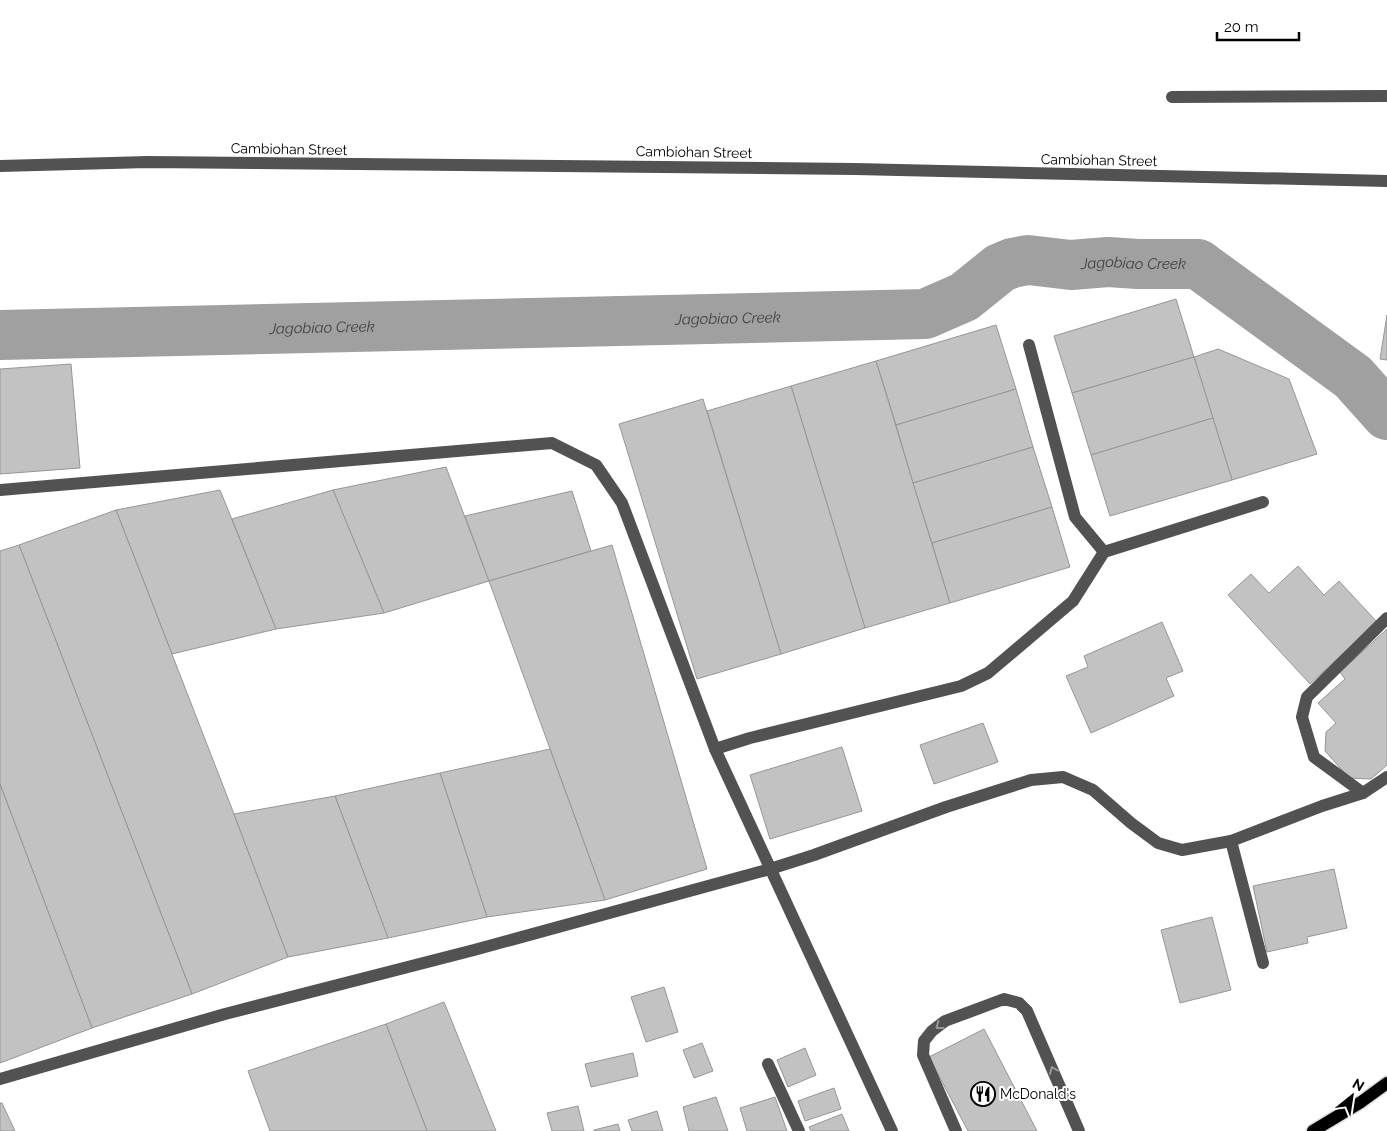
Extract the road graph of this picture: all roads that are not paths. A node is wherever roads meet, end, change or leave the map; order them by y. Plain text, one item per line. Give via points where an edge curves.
1 (1387, 96) edge
2 (1172, 97) dead end
3 (0, 166) edge
4 (1387, 181) edge
5 (1029, 344) dead end
6 (0, 490) edge
7 (1263, 502) dead end
8 (1104, 552) junction
9 (1387, 618) edge
10 (715, 749) junction
11 (1387, 777) edge
12 (1362, 793) junction
13 (1231, 842) junction
14 (770, 869) junction
15 (1263, 963) dead end
16 (768, 1064) dead end
17 (0, 1079) edge
18 (1387, 1083) edge
19 (799, 1131) edge
20 (892, 1131) edge
21 (956, 1131) edge
22 (1079, 1131) edge
23 (1313, 1131) edge

1 - 2 street
3 - 4 street, Cambiohan Street via 148,162 855,169
5 - 8 street via 1075,517
6 - 10 street via 552,443 596,465 622,503
7 - 8 street
8 - 10 street via 1073,601 988,673 961,686
9 - 12 street via 1307,697 1302,717 1314,757
10 - 14 street
11 - 12 street
12 - 13 street
13 - 14 street via 1182,850 1158,843 1093,790 1062,777 1031,780
13 - 15 street
14 - 17 street via 225,1014
14 - 20 street
16 - 19 street
18 - 23 main road
22 -> 21 street via 1027,1011 1018,1003 1004,999 945,1021 924,1040 923,1055

